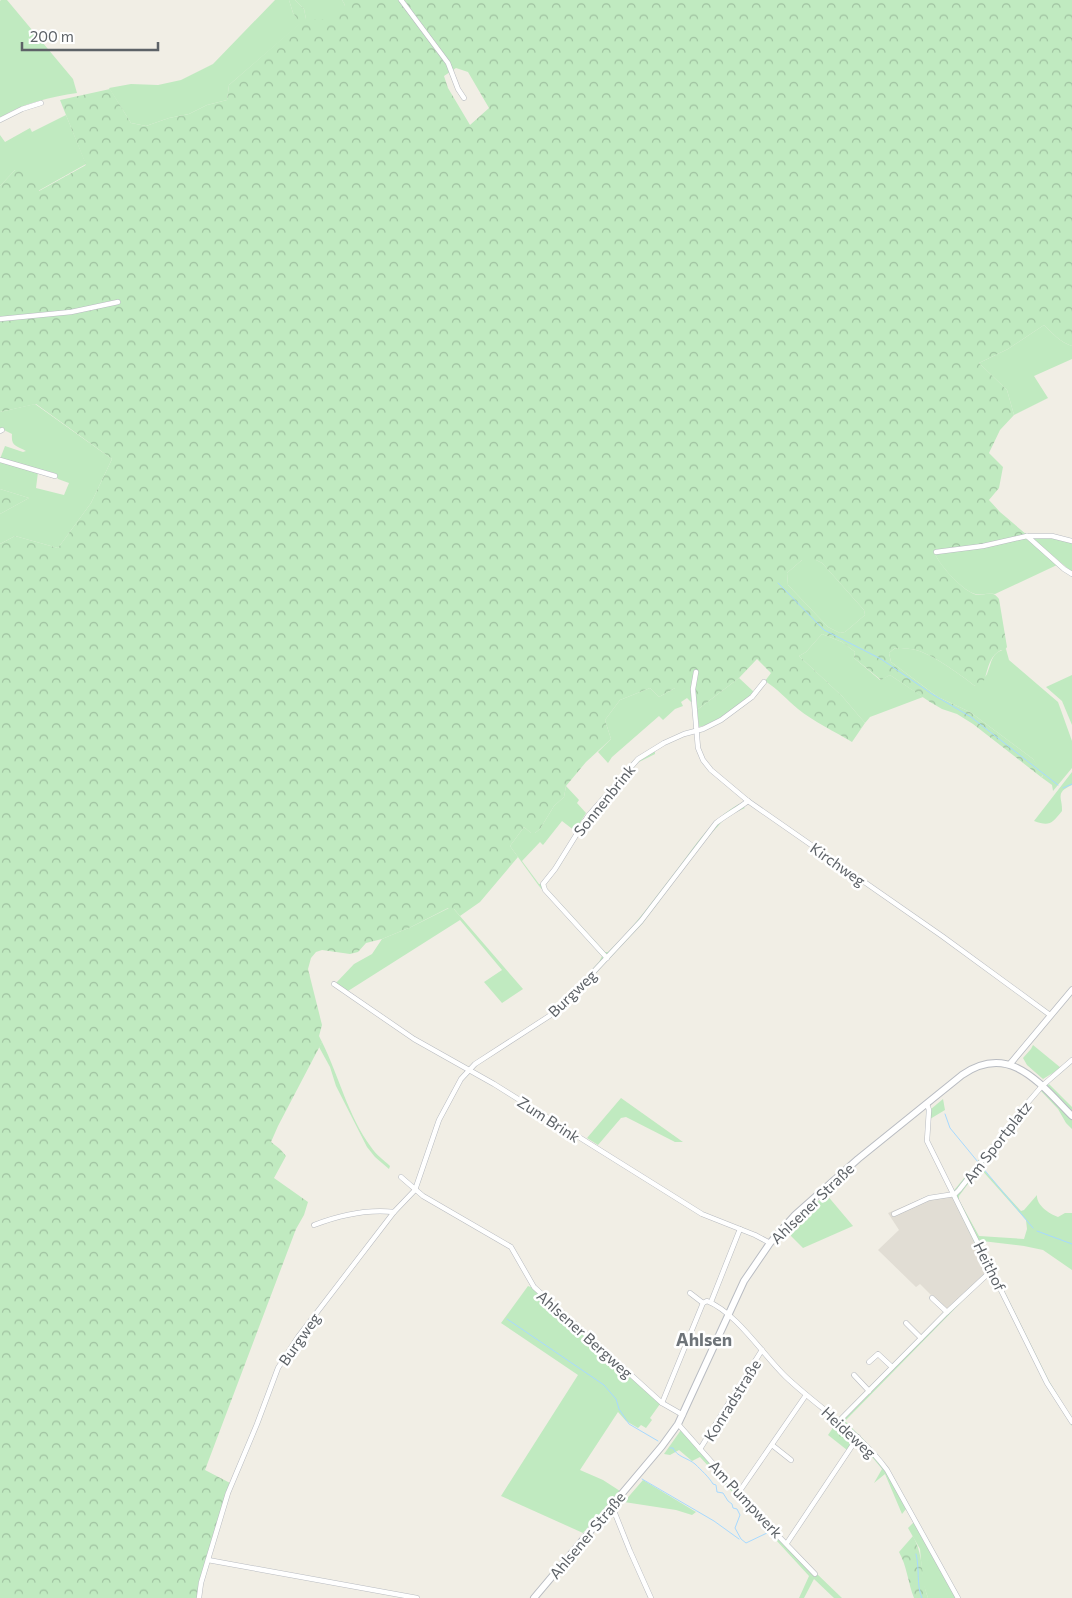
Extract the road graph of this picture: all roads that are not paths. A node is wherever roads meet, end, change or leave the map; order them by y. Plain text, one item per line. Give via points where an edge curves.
1 (401, 0) edge
2 (464, 98) dead end
3 (41, 103) dead end
4 (0, 120) edge
5 (118, 302) dead end
6 (0, 319) edge
7 (0, 460) edge
8 (55, 476) dead end
9 (1028, 536) junction
10 (1072, 541) edge
11 (936, 552) dead end
12 (1072, 574) edge
13 (696, 672) dead end
14 (764, 682) dead end
15 (696, 731) junction
16 (748, 801) junction
17 (607, 958) junction
18 (334, 984) dead end
19 (1072, 990) edge
20 (1050, 1015) junction
21 (1072, 1060) edge
22 (1010, 1064) junction
23 (468, 1070) junction
24 (1042, 1086) junction
25 (927, 1104) junction
26 (1072, 1116) edge
27 (401, 1177) dead end
28 (415, 1190) junction
29 (954, 1194) junction
30 (394, 1212) junction
31 (894, 1214) dead end
32 (314, 1225) dead end
33 (740, 1229) junction
34 (770, 1243) junction
35 (992, 1270) junction
36 (690, 1293) dead end
37 (932, 1298) dead end
38 (711, 1302) junction
39 (703, 1303) junction
40 (946, 1312) junction
41 (728, 1315) junction
42 (906, 1323) dead end
43 (921, 1338) junction
44 (762, 1350) junction
45 (868, 1362) dead end
46 (892, 1367) junction
47 (854, 1375) dead end
48 (869, 1391) junction
49 (806, 1395) junction
50 (662, 1403) junction
51 (683, 1415) junction
52 (840, 1420) junction
53 (1072, 1422) edge
54 (678, 1424) junction
55 (858, 1437) junction
56 (772, 1445) junction
57 (700, 1450) junction
58 (791, 1460) dead end
59 (739, 1492) junction
60 (612, 1506) junction
61 (787, 1543) junction
62 (208, 1560) junction
63 (815, 1574) dead end
64 (199, 1598) edge
65 (417, 1598) edge
66 (534, 1598) edge
67 (651, 1598) edge
68 (958, 1598) edge

1 - 2 street via 448,63
3 - 4 street
5 - 6 street via 71,312
7 - 8 street
9 - 10 street via 1052,536
9 - 11 street
9 - 12 street
13 - 15 street, Kirchweg via 693,689
14 - 15 street, Sonnenbrink via 737,709
15 - 16 street, Kirchweg via 703,760
15 - 17 street, Sonnenbrink via 664,743 638,759 584,820 555,869 542,884
16 - 17 street, Burgweg via 716,824 641,921
16 - 20 street, Kirchweg
17 - 23 street, Burgweg via 557,1011
18 - 23 street, Zum Brink via 414,1039
19 - 20 street
20 - 22 street
21 - 24 street, Am Sportplatz
22 - 24 main road
22 - 25 main road, Ahlsener Straße via 978,1066
23 - 28 street, Burgweg via 439,1120
23 - 33 street, Zum Brink via 702,1214
24 - 26 main road
24 - 29 street, Am Sportplatz
25 - 29 street, Heithof via 928,1141
25 - 34 main road, Ahlsener Straße via 858,1159
27 - 28 street, Ahlsener Bergweg
28 - 30 street, Burgweg
28 - 50 street, Ahlsener Bergweg via 511,1248 534,1287
29 - 31 street, Am Sportplatz via 929,1198
29 - 35 street, Heithof
30 - 32 street via 337,1216
30 - 62 street, Burgweg via 278,1368 228,1493
33 - 34 street, Zum Brink
33 - 38 street
34 - 41 main road, Ahlsener Straße via 744,1281
35 - 40 street
35 - 53 street, Heithof via 1048,1383
36 - 39 street
37 - 40 street
38 - 39 street
38 - 41 street, Heideweg
39 - 50 street
40 - 43 street
41 - 44 street, Heideweg
41 - 51 main road, Ahlsener Straße
42 - 43 street
43 - 46 street
44 - 49 street, Heideweg
44 - 57 street, Konradstraße
45 - 46 street via 878,1354
46 - 48 street
47 - 48 street
48 - 52 street
49 - 52 street, Heideweg
49 - 56 street
50 - 51 street, Ahlsener Bergweg
51 - 54 main road, Ahlsener Straße
52 - 55 street, Heideweg
54 - 57 street, Am Pumpwerk
54 - 60 main road, Ahlsener Straße
55 - 61 street
55 - 68 street, Heideweg via 886,1470
56 - 58 street
56 - 59 street
57 - 59 street, Am Pumpwerk
59 - 61 street, Am Pumpwerk
60 - 66 main road, Ahlsener Straße
60 - 67 street
61 - 63 street, Am Pumpwerk
62 - 64 street, Burgweg
62 - 65 street

